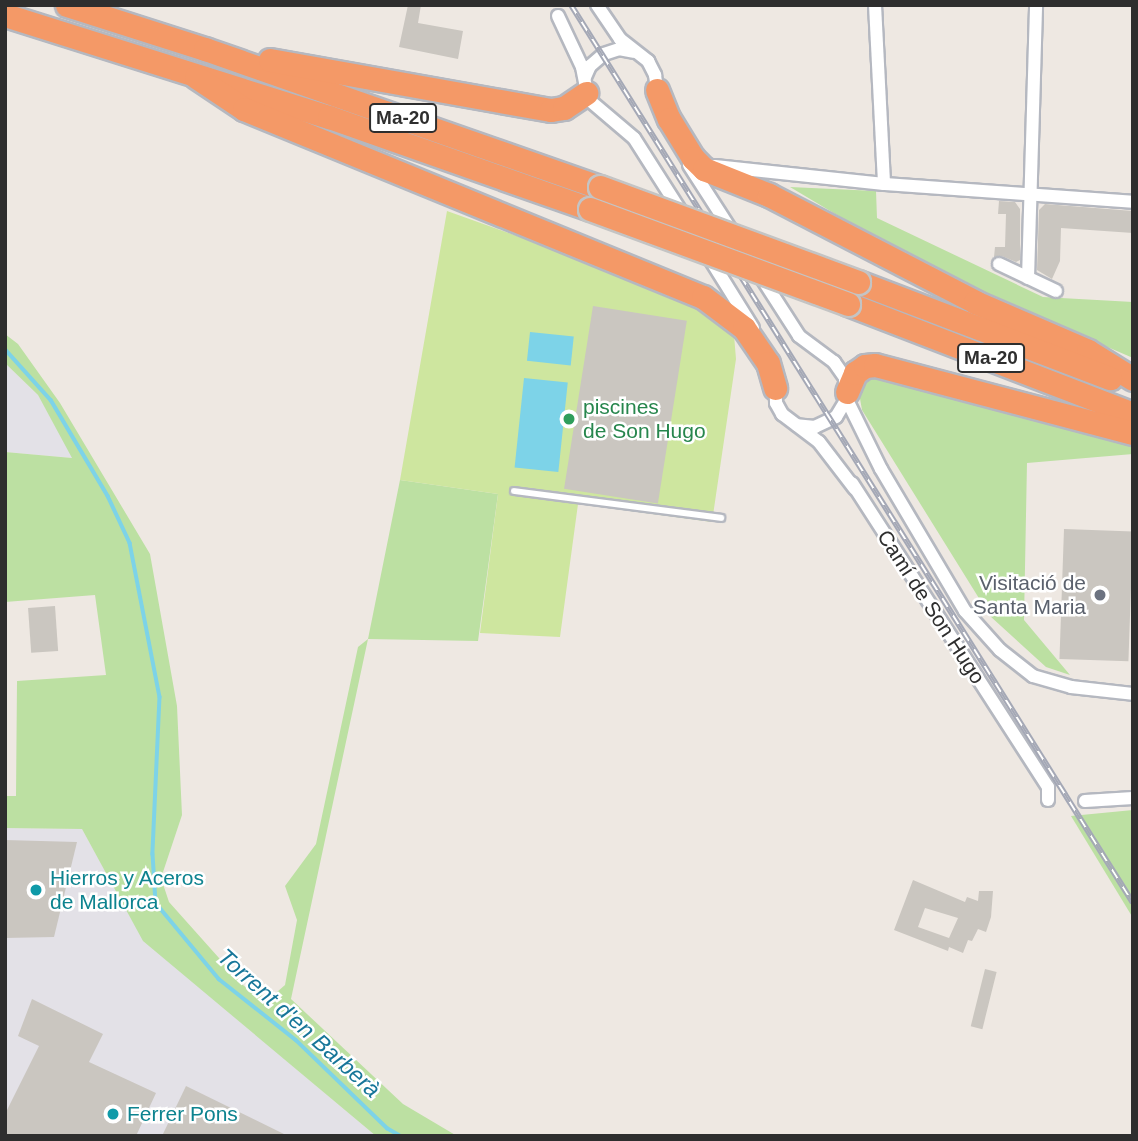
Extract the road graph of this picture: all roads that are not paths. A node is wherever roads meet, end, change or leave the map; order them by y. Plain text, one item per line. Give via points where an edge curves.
1 (67, 5) edge
2 (596, 5) edge
3 (875, 5) edge
4 (1036, 5) edge
5 (555, 11) edge
6 (5, 15) edge
7 (205, 49) junction
8 (602, 55) junction
9 (641, 55) junction
10 (197, 77) junction
11 (585, 87) junction
12 (657, 90) junction
13 (713, 166) dead end
14 (884, 184) junction
15 (1030, 195) junction
16 (1133, 202) edge
17 (999, 264) dead end
18 (1028, 278) junction
19 (1055, 291) dead end
20 (1133, 379) edge
21 (1133, 387) edge
22 (775, 388) junction
23 (846, 394) junction
24 (1133, 414) edge
25 (831, 420) junction
26 (794, 424) junction
27 (1133, 433) edge
28 (881, 469) junction
29 (855, 489) junction
30 (514, 491) dead end
31 (721, 518) dead end
32 (1133, 694) edge
33 (1048, 793) dead end
34 (1133, 798) edge
35 (1085, 801) dead end

1 - 7 highway, Ma-20
2 - 8 street via 607,33 608,47
2 - 9 street via 620,39
3 - 14 street
4 - 15 street
5 - 8 street via 585,50
5 - 11 street via 582,67
6 - 10 highway, Ma-20
7 - 11 highway via 551,110 564,108
7 - 21 highway, Ma-20, bridge via 600,187
8 - 9 street via 627,49
8 - 11 street via 590,66
9 - 12 street via 652,67
10 - 22 highway via 244,109 703,297 744,328 768,363
10 - 24 highway, Ma-20, bridge via 329,117 590,209
11 - 22 street via 596,108 634,138 768,352
12 - 20 highway via 669,120 704,169 769,195 984,306 1087,351
12 - 23 street via 660,115 692,170 799,336 841,370
13 - 14 street
14 - 15 street
15 - 16 street
15 - 18 street
17 - 18 street
18 - 19 street
22 - 26 street via 778,408
23 - 25 street via 843,408
23 - 27 highway via 858,370 875,365
23 - 28 street
25 - 26 street via 807,427
25 - 28 street via 851,426
25 - 29 street, Camí de Son Hugo via 828,440
26 - 29 street via 818,442
28 - 32 street via 965,611 1000,650 1033,676 1070,687
29 - 33 street, Camí de Son Hugo
30 - 31 lane
34 - 35 street

